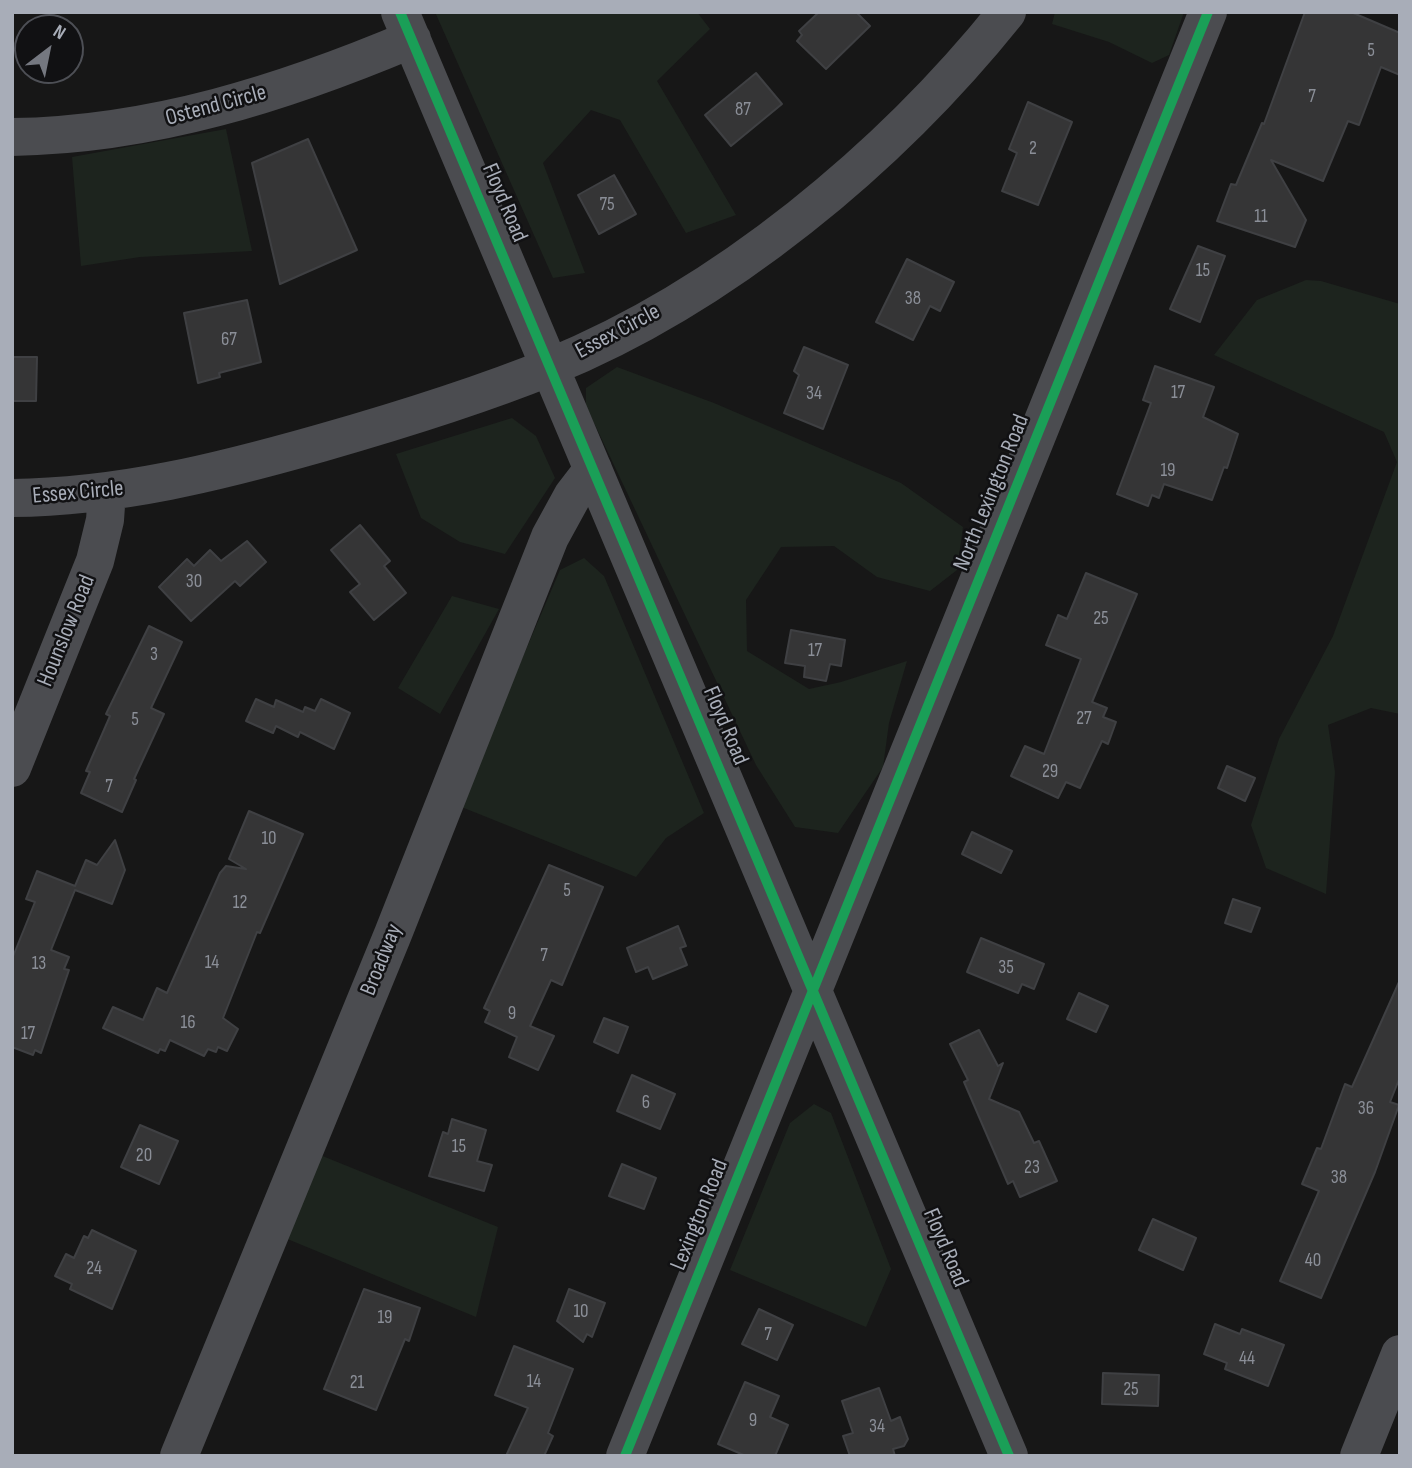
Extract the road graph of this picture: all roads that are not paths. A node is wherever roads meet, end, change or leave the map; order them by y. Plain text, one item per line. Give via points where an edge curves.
1 (1007, 12) edge
2 (1208, 12) edge
3 (406, 26) edge
4 (12, 137) edge
5 (550, 367) junction
6 (593, 469) junction
7 (107, 491) junction
8 (12, 498) edge
9 (12, 768) edge
10 (814, 990) junction
11 (1400, 1354) edge
12 (1006, 1453) edge
13 (179, 1456) edge
14 (625, 1456) edge
15 (1359, 1456) edge

1 - 5 street, Essex Circle via 913,116 791,224 698,288
2 - 10 street, North Lexington Road
3 - 4 street, Ostend Circle via 292,86 186,117 86,135
3 - 5 street, Floyd Road
5 - 6 street, Floyd Road
5 - 7 street, Essex Circle via 370,429 254,462 179,481
6 - 10 street, Floyd Road
6 - 13 street, Broadway via 550,537
7 - 8 street, Essex Circle
7 - 9 street, Hounslow Road via 106,520 95,561
10 - 12 street, Floyd Road
10 - 14 street, Lexington Road
11 - 15 street

